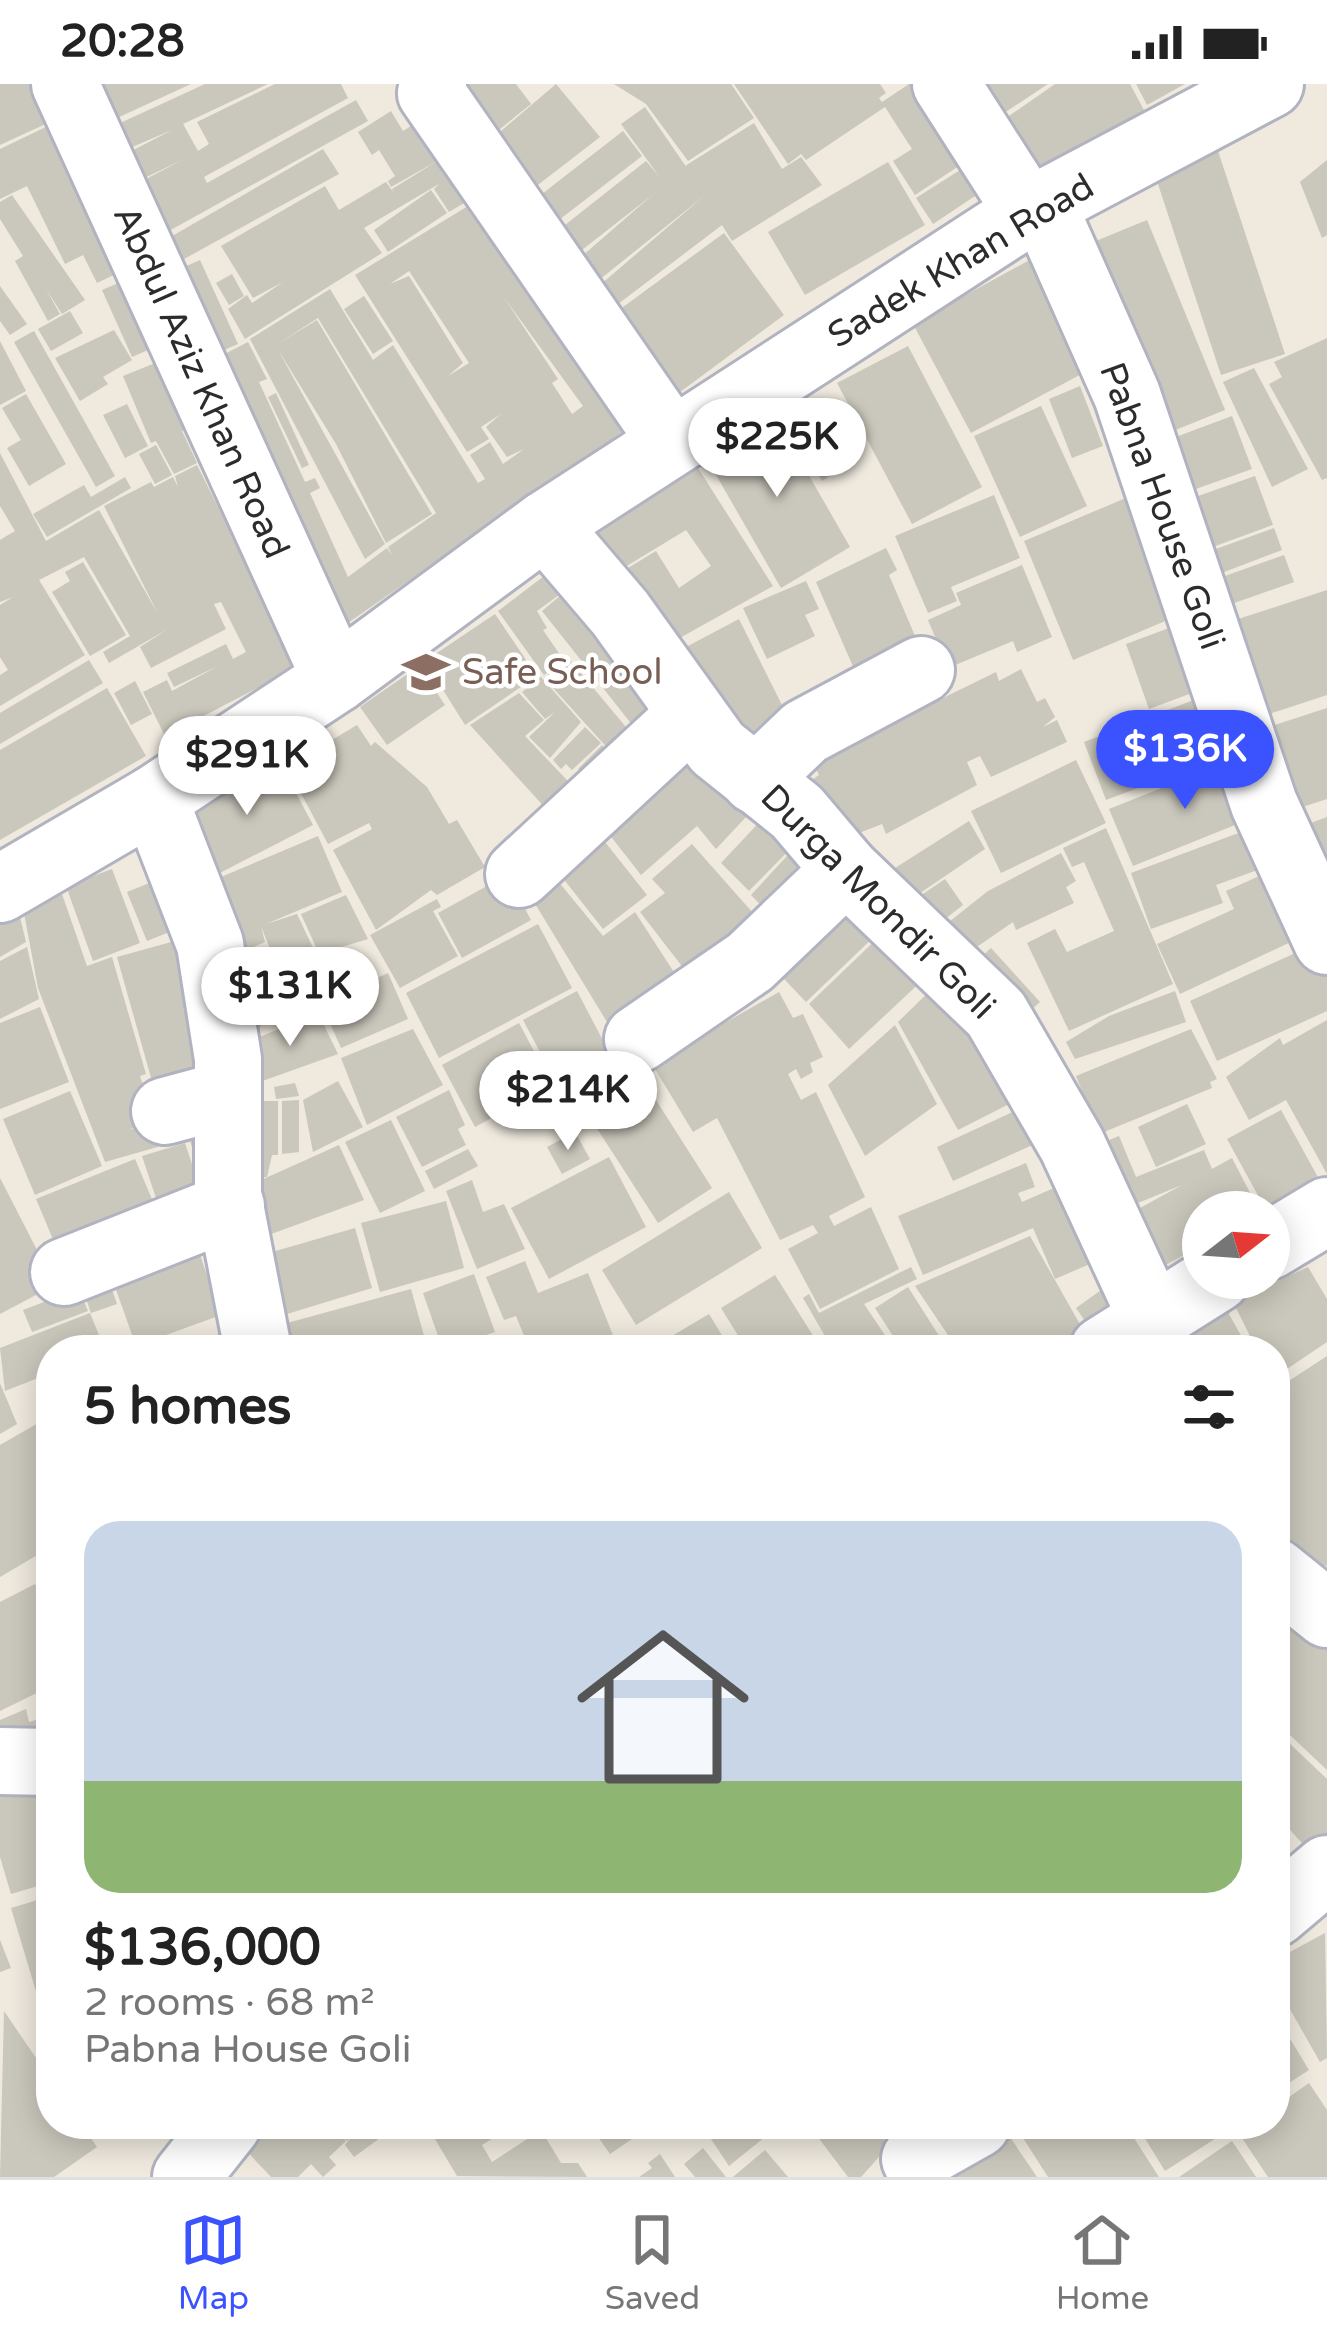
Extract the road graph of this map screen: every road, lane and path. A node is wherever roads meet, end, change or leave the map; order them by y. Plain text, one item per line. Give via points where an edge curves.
1 (65, 84) edge
2 (433, 84) edge
3 (946, 84) edge
4 (1270, 84) edge
5 (1036, 210) junction
6 (672, 442) junction
7 (545, 525) junction
8 (921, 670) dead end
9 (336, 680) junction
10 (692, 714) junction
11 (755, 780) junction
12 (154, 799) junction
13 (847, 870) junction
14 (519, 874) dead end
15 (0, 889) edge
16 (1327, 941) edge
17 (638, 1039) dead end
18 (228, 1094) junction
19 (164, 1111) dead end
20 (231, 1207) junction
21 (1327, 1211) edge
22 (1290, 1233) edge
23 (64, 1272) dead end
24 (1186, 1299) edge
25 (254, 1335) edge
26 (1126, 1335) edge
27 (1132, 1335) edge
28 (1290, 1584) edge
29 (1327, 1614) edge
30 (0, 1762) edge
31 (36, 1762) edge
32 (1327, 1869) edge
33 (1290, 1900) edge
34 (216, 2139) edge
35 (943, 2139) edge
36 (912, 2153) edge
37 (186, 2177) edge

1 - 9 street, Abdul Aziz Khan Road
2 - 6 street via 430,93
3 - 5 street, Pabna House Goli
4 - 5 street, Sadek Khan Road
5 - 6 street, Sadek Khan Road
5 - 16 street, Pabna House Goli via 1127,395 1264,804
6 - 7 street, Sadek Khan Road
7 - 9 street, Sadek Khan Road
7 - 10 street, Durga Mondir Goli
8 - 11 street via 805,732
9 - 12 street, Sadek Khan Road
10 - 11 street, Durga Mondir Goli
10 - 14 street
11 - 13 street, Durga Mondir Goli via 797,812
12 - 15 street, Sadek Khan Road
12 - 18 street via 210,944
13 - 17 street via 750,962
13 - 26 street, Durga Mondir Goli via 996,1014 1072,1145
18 - 19 street
18 - 20 street
20 - 23 street
20 - 25 street
21 - 22 street
24 - 27 street
28 - 29 street
30 - 31 street
32 - 33 street
34 - 37 street
35 - 36 street

